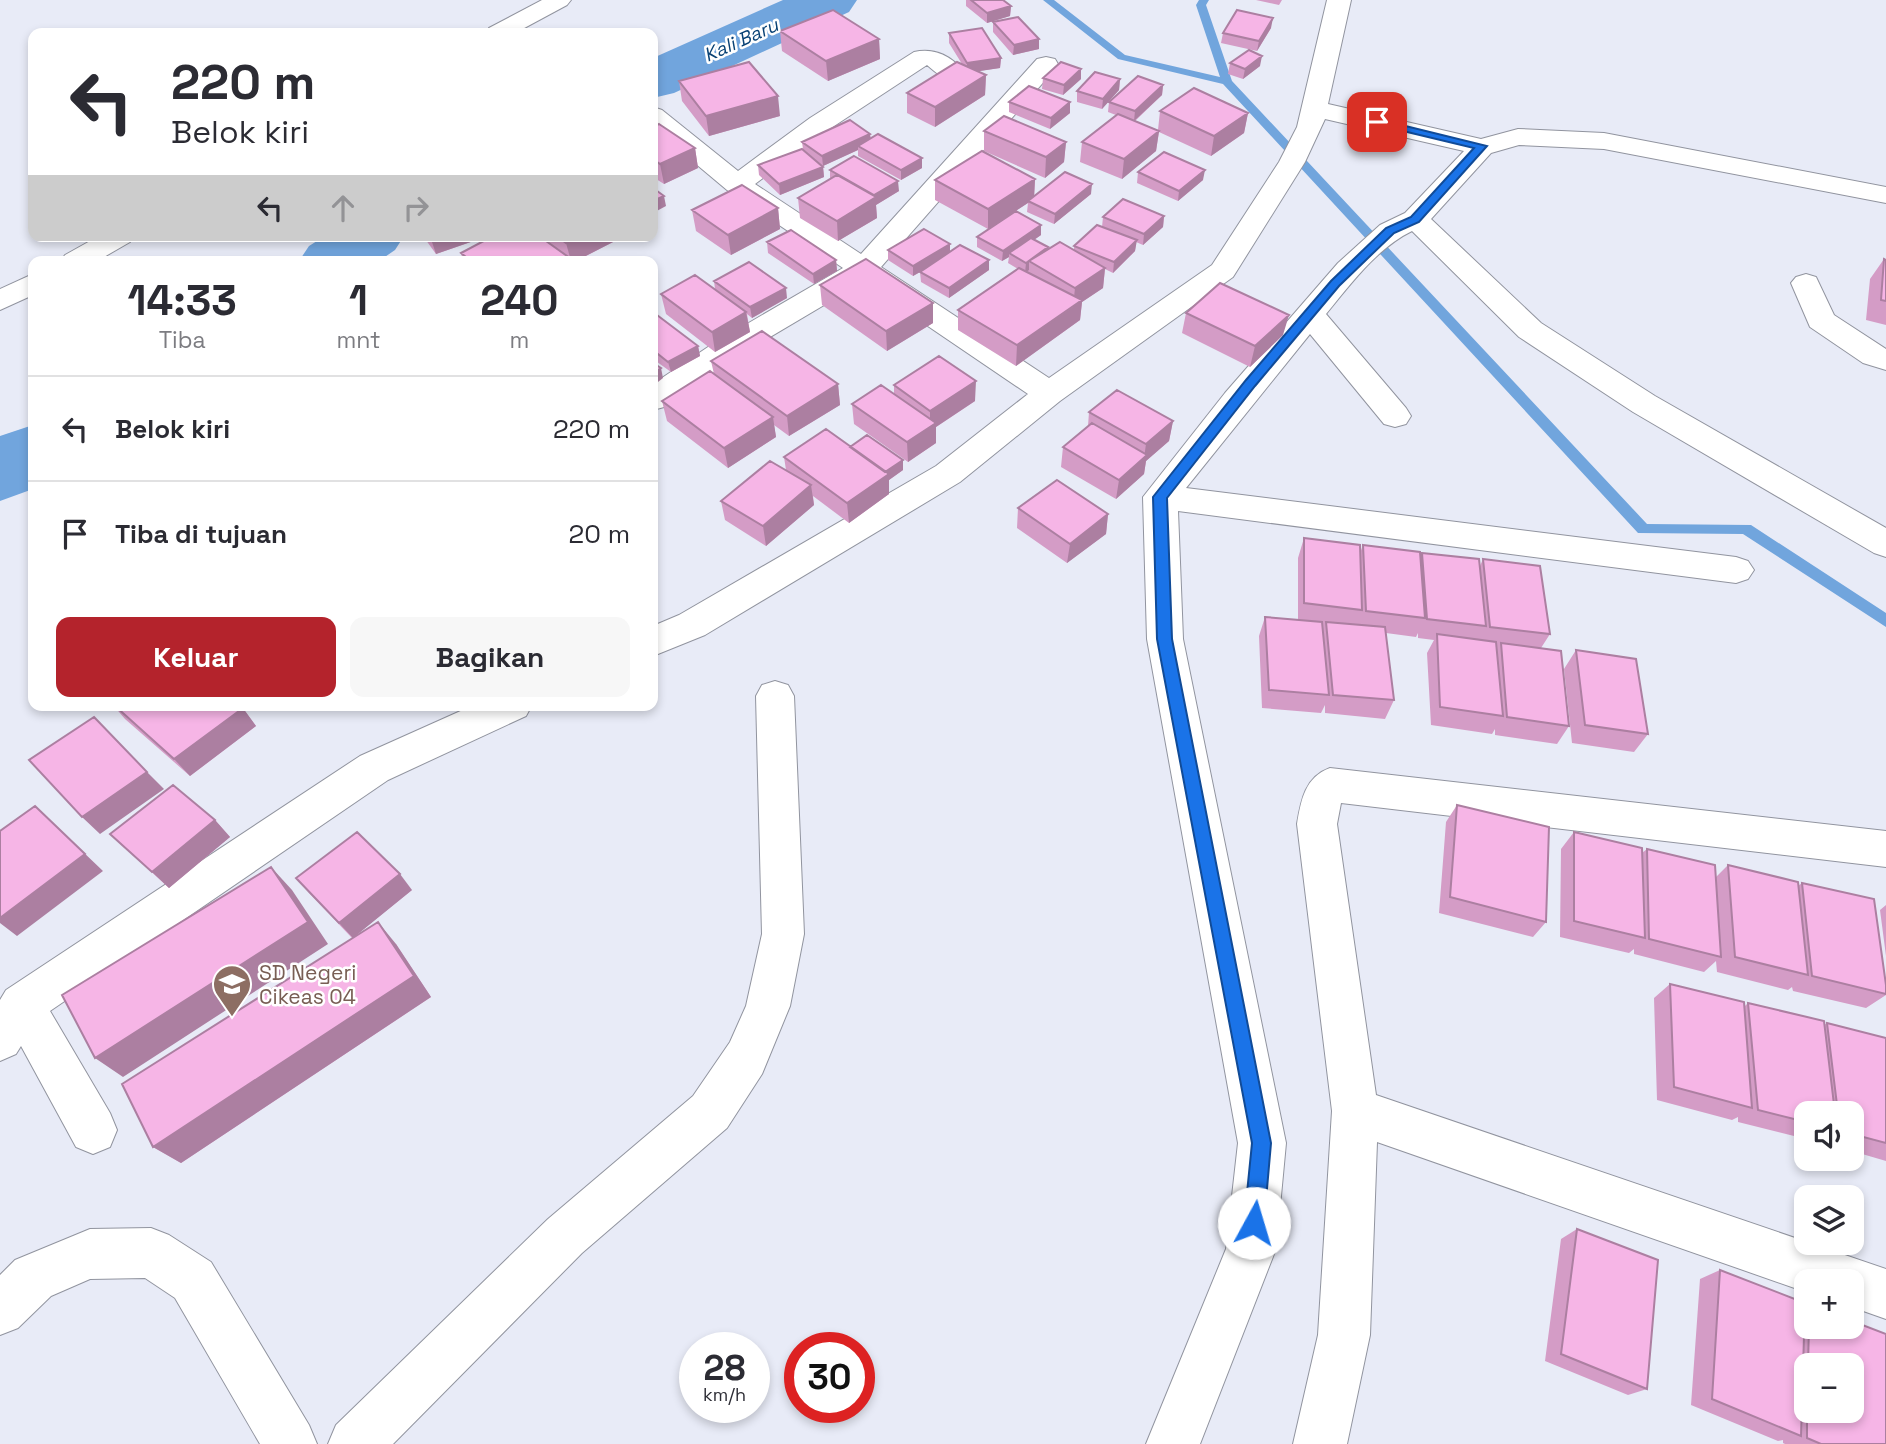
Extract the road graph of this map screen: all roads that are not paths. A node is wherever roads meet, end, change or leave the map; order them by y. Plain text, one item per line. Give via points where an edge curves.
1 (559, 0) edge
2 (1339, 0) edge
3 (507, 28) edge
4 (1046, 64) dead end
5 (953, 74) edge
6 (1312, 118) junction
7 (658, 119) edge
8 (1482, 146) junction
9 (737, 184) junction
10 (1886, 195) edge
11 (1402, 225) junction
12 (109, 242) edge
13 (84, 256) edge
14 (863, 269) junction
15 (1806, 283) dead end
16 (28, 286) edge
17 (0, 301) edge
18 (1309, 312) junction
19 (1886, 360) edge
20 (1049, 393) junction
21 (658, 396) edge
22 (1395, 415) dead end
23 (1160, 497) junction
24 (1886, 544) edge
25 (1736, 570) dead end
26 (658, 640) edge
27 (775, 696) dead end
28 (500, 711) edge
29 (1886, 849) edge
30 (11, 1022) edge
31 (1355, 1111) junction
32 (93, 1130) dead end
33 (1811, 1269) edge
34 (1864, 1287) edge
35 (1886, 1294) edge
36 (0, 1310) edge
37 (289, 1444) edge
38 (355, 1444) edge
39 (1172, 1444) edge
40 (1320, 1444) edge

1 - 3 street
2 - 6 street
4 - 14 street
5 - 9 street via 935,58 923,57
6 - 8 street
6 - 20 street via 1292,162 1223,271
7 - 9 street
8 - 10 street via 1518,137 1604,141
8 - 11 street
9 - 14 street
11 - 18 street via 1348,269
11 - 24 street via 1530,330 1644,404
12 - 13 street
14 - 20 street
14 - 21 street
15 - 19 street via 1821,320
16 - 17 street
18 - 22 street
18 - 23 street
20 - 26 street via 948,474 692,625
23 - 25 street
23 - 39 street via 1164,639 1262,1143 1251,1249
27 - 38 street via 783,934 768,1006 746,1058 710,1112 565,1236
28 - 30 street via 374,768
29 - 31 street via 1331,785 1321,800 1317,824
30 - 32 street
31 - 33 street
31 - 40 street via 1344,1335
34 - 35 street
36 - 37 street via 33,1278 90,1254 150,1253 193,1280

